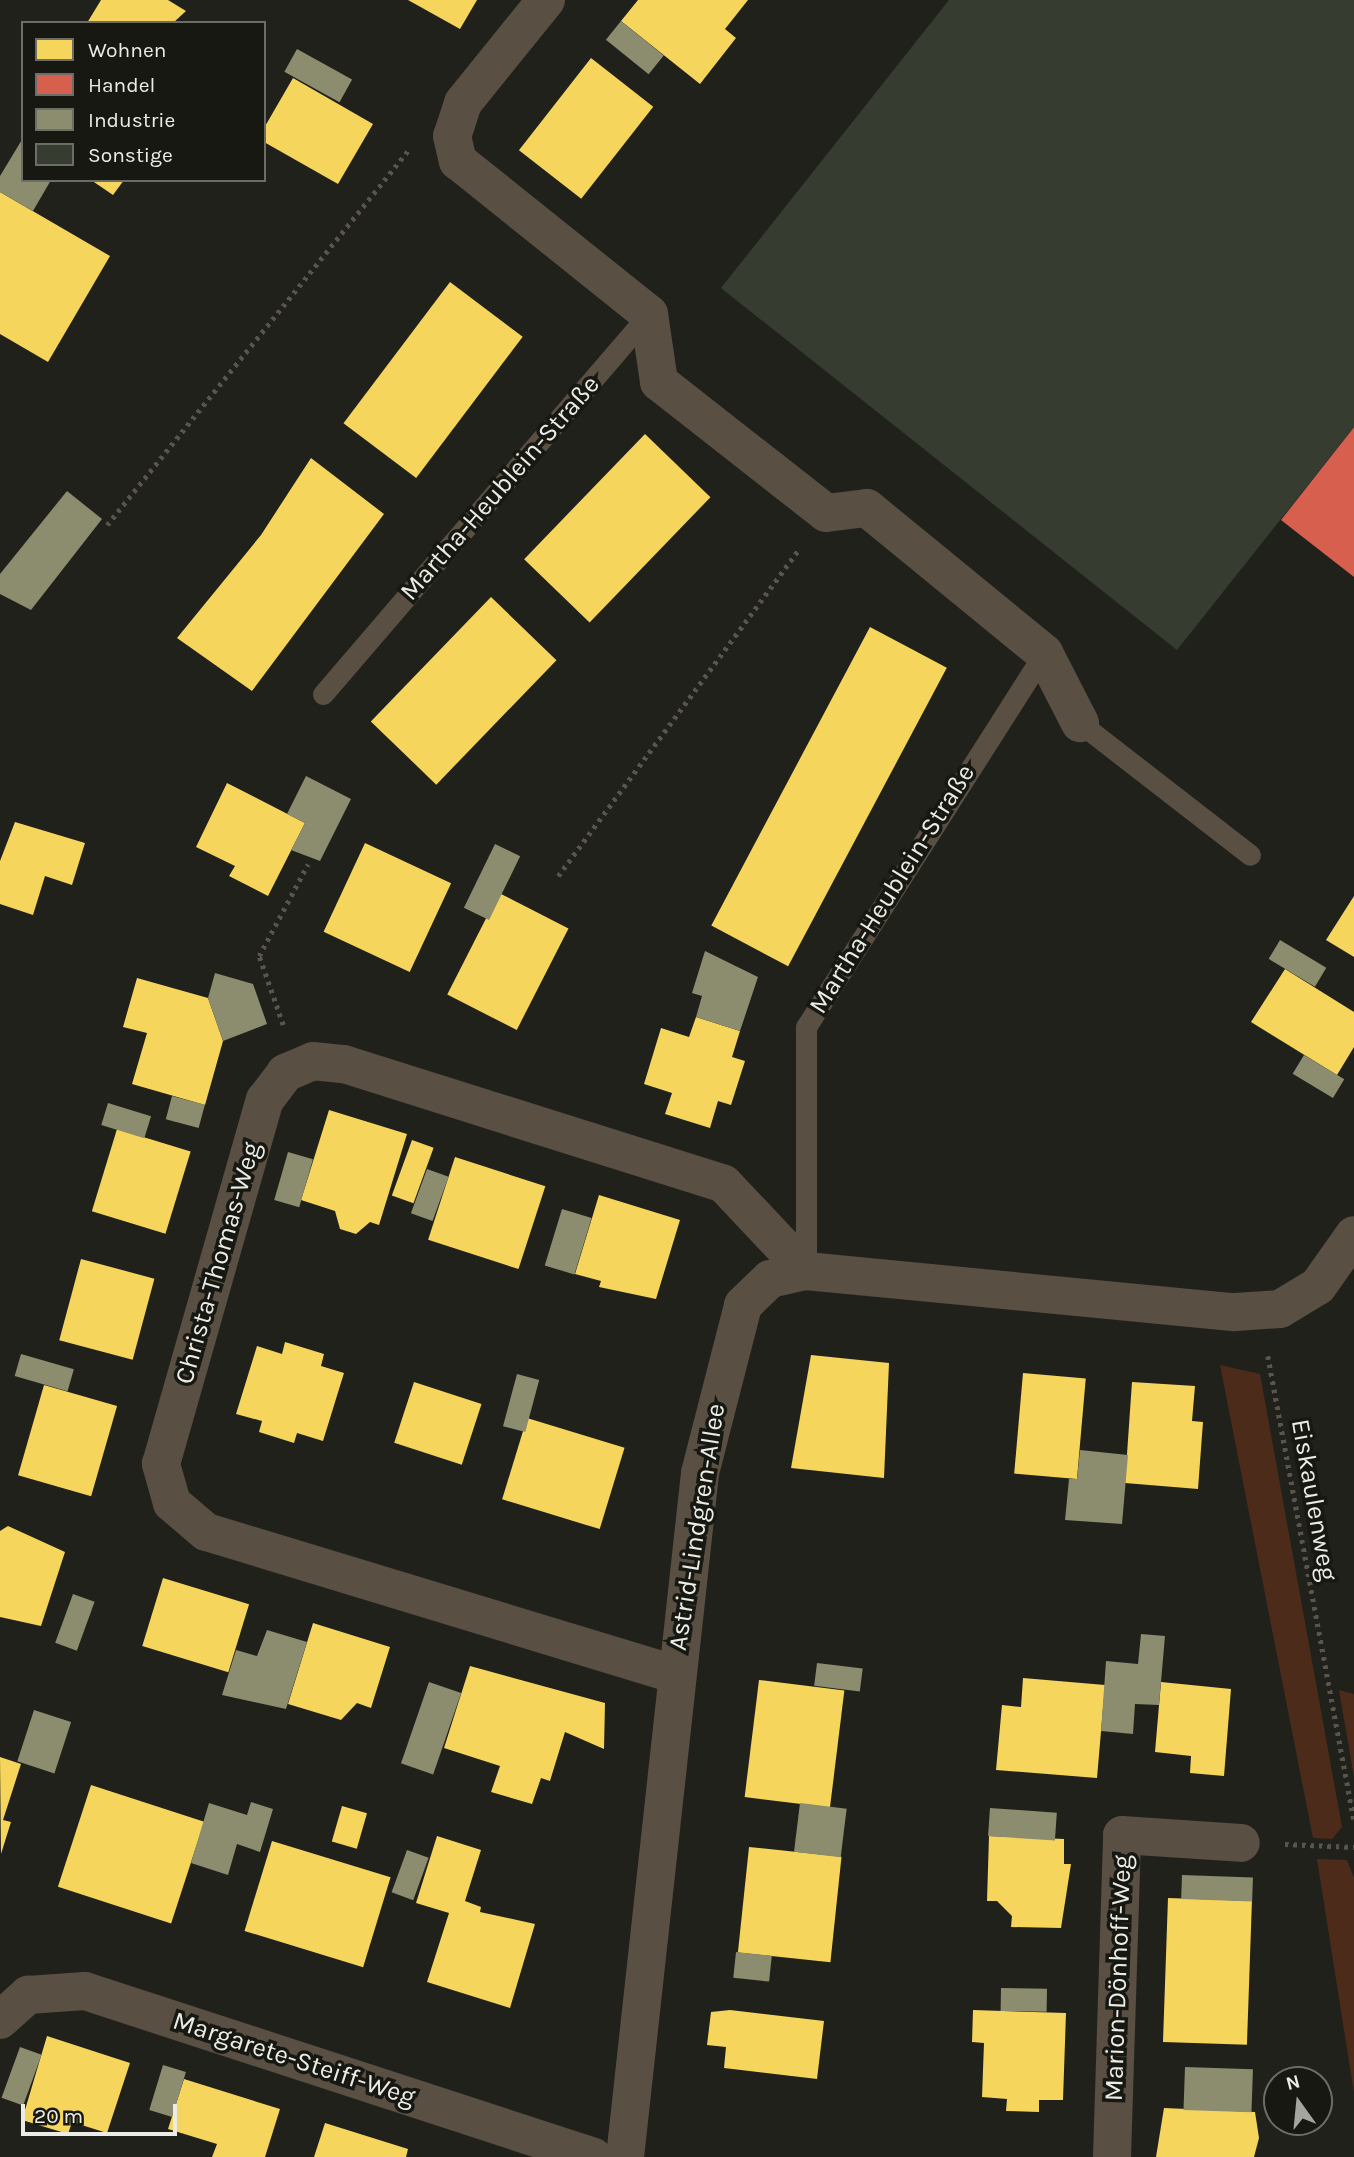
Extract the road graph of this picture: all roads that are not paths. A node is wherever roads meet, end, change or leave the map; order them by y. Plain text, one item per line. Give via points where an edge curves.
1 (545, 0) edge
2 (649, 314) junction
3 (1044, 653) junction
4 (323, 694) dead end
5 (1080, 723) joint
6 (1250, 855) dead end
7 (1354, 1235) edge
8 (806, 1271) junction
9 (674, 1674) junction
10 (1241, 1843) road end
11 (0, 2020) edge
12 (594, 2157) edge
13 (625, 2157) edge
14 (1112, 2157) edge

1 - 2 street via 463,103 452,136 458,161
2 - 3 street via 659,382 825,513 867,508
2 - 4 lane, Martha-Heublein-Straße
3 - 5 street
3 - 8 lane, Martha-Heublein-Straße via 806,1027
5 - 6 lane
7 - 8 street, Astrid-Lindgren-Allee via 1318,1286 1280,1309 1259,1311
8 - 9 street, Astrid-Lindgren-Allee via 770,1279 737,1320 700,1473
8 - 9 street, Christa-Thomas-Weg via 724,1184 344,1064 313,1060 285,1073 265,1100 161,1464 172,1503 206,1532
9 - 13 street, Astrid-Lindgren-Allee
10 - 14 street, Marion-Dönhoff-Weg via 1122,1835
11 - 12 street, Margarete-Steiff-Weg via 28,1995 85,1991

